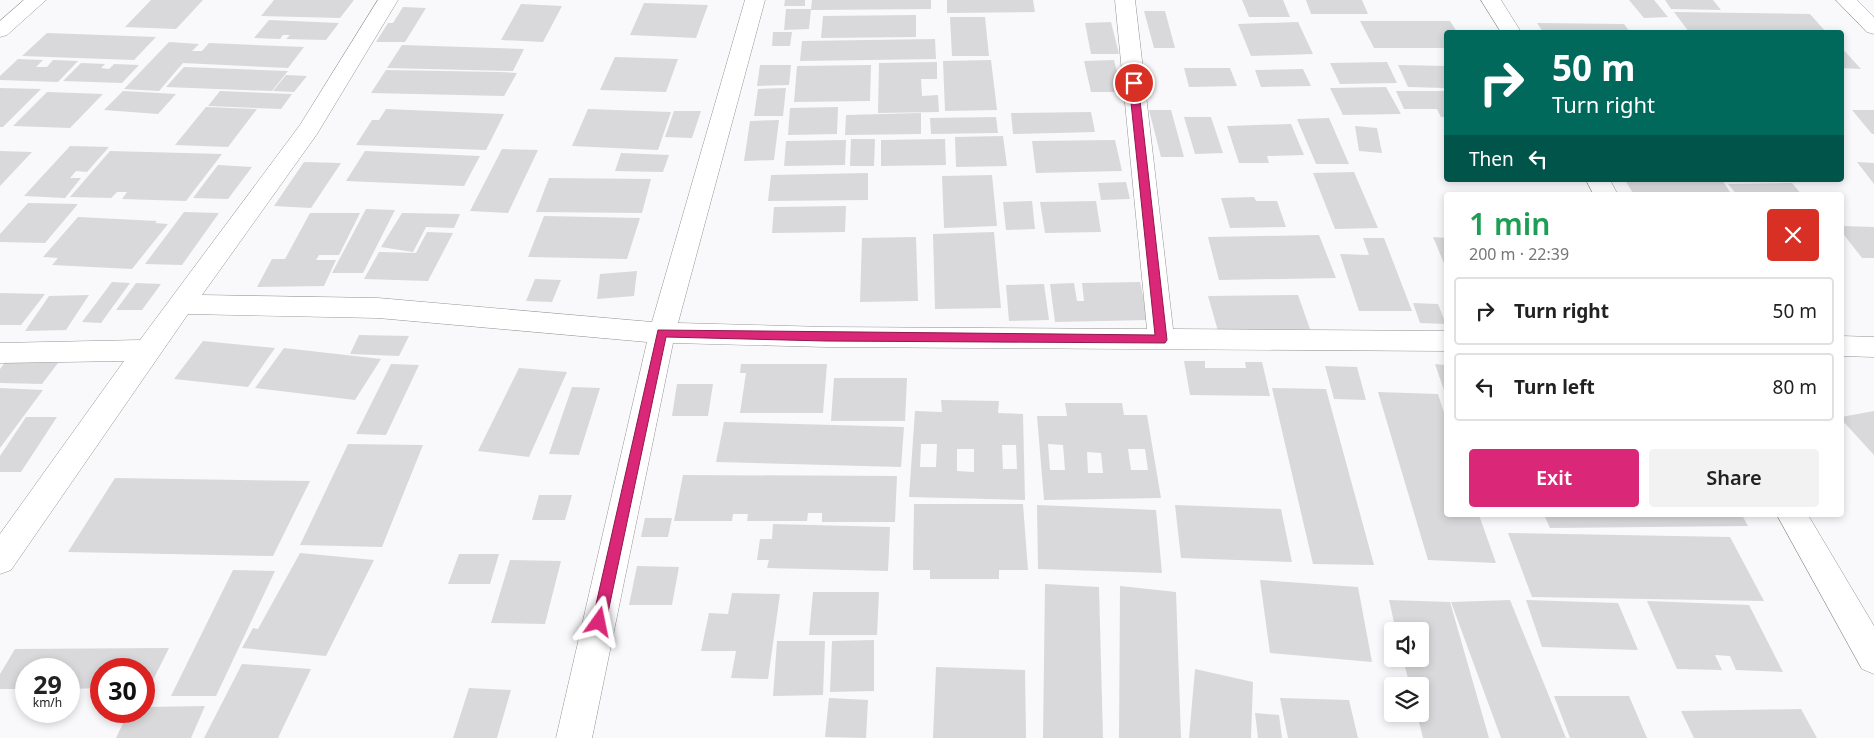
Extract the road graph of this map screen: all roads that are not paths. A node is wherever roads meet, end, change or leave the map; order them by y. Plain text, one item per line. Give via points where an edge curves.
1 (36, 0) edge
2 (388, 0) edge
3 (755, 0) edge
4 (1125, 0) edge
5 (1492, 0) edge
6 (1846, 0) edge
7 (1874, 28) edge
8 (1510, 30) edge
9 (0, 31) edge
10 (181, 304) junction
11 (662, 333) junction
12 (1161, 340) junction
13 (1444, 341) edge
14 (1844, 346) edge
15 (1874, 347) edge
16 (147, 350) junction
17 (0, 353) edge
18 (1793, 517) edge
19 (0, 560) edge
20 (1874, 658) edge
21 (574, 738) edge

1 - 9 street
2 - 10 street via 309,129
3 - 11 street
4 - 12 street
5 - 8 street
6 - 7 street
10 - 11 street via 378,308
10 - 16 street
11 - 12 street
11 - 21 street
12 - 13 street
14 - 15 street
16 - 17 street
16 - 19 street
18 - 20 street

